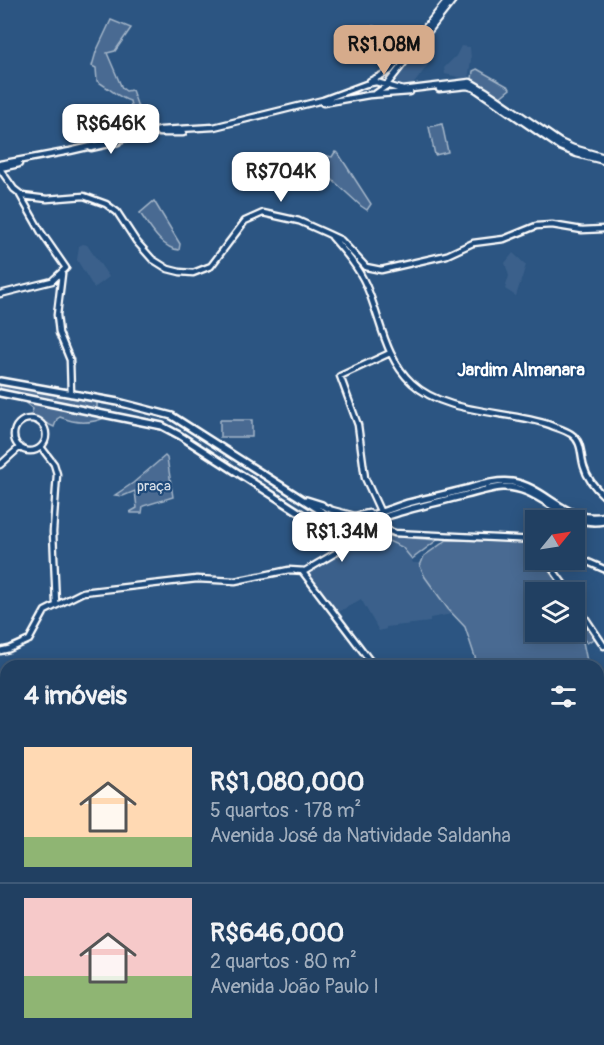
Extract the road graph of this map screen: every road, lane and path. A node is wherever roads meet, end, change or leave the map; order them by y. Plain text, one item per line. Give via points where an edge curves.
1 (448, 0) edge
2 (453, 0) edge
3 (386, 63) dead end
4 (396, 64) junction
5 (390, 71) junction
6 (397, 71) junction
7 (391, 79) junction
8 (365, 84) junction
9 (468, 84) junction
10 (387, 85) junction
11 (400, 89) junction
12 (367, 95) junction
13 (203, 129) junction
14 (191, 133) junction
15 (604, 159) edge
16 (0, 167) edge
17 (0, 174) edge
18 (7, 180) junction
19 (26, 199) junction
20 (604, 229) edge
21 (330, 232) junction
22 (353, 258) junction
23 (62, 273) junction
24 (0, 294) edge
25 (390, 353) junction
26 (0, 381) edge
27 (0, 393) edge
28 (71, 394) junction
29 (158, 412) junction
30 (162, 426) junction
31 (210, 439) junction
32 (20, 447) junction
33 (41, 447) junction
34 (204, 451) junction
35 (246, 463) junction
36 (0, 465) edge
37 (243, 476) junction
38 (496, 485) junction
39 (604, 496) edge
40 (319, 506) junction
41 (379, 512) junction
42 (355, 516) junction
43 (604, 516) edge
44 (604, 521) edge
45 (319, 522) junction
46 (345, 526) junction
47 (381, 528) junction
48 (394, 533) junction
49 (366, 534) junction
50 (525, 540) edge
51 (585, 561) edge
52 (604, 569) edge
53 (302, 571) junction
54 (57, 604) junction
55 (585, 618) edge
56 (604, 646) edge
57 (0, 651) edge
58 (369, 660) edge

1 - 4 main road
2 - 6 main road
3 - 4 main road
4 - 5 main road
4 - 6 main road
5 - 7 main road
5 - 8 main road
6 - 7 main road
7 - 10 main road
7 - 11 main road
8 - 10 main road
8 - 12 main road via 362,90
8 - 13 main road via 323,100
9 - 11 main road
9 - 12 main road
9 - 15 main road via 560,147
10 - 11 main road
10 - 12 main road
12 - 14 main road
13 - 14 main road
13 - 16 main road via 161,130
14 - 16 main road via 155,134
16 - 18 main road
17 - 18 main road
18 - 19 main road
19 - 21 main road via 84,196 106,204 117,212 152,260 170,270 192,273 215,262 248,219 267,213
19 - 23 main road via 41,232 66,268
20 - 22 main road via 536,226 504,239 473,243 447,255 386,270 369,268
21 - 22 main road
21 - 22 main road
22 - 25 main road
23 - 24 main road via 52,281
23 - 28 main road via 57,315 59,333 70,360
25 - 39 main road via 411,382 447,403 535,420 571,434 580,446 586,474
25 - 41 main road via 340,376 358,425 365,478
26 - 28 main road
27 - 30 main road
28 - 29 main road
29 - 30 main road
29 - 31 main road
30 - 34 main road
31 - 34 main road
31 - 35 main road
32 - 33 main road via 29,451
32 - 33 main road via 15,438 16,428 32,419 45,430 46,439
32 - 36 main road
33 - 54 main road via 57,474 53,530
34 - 37 main road
35 - 37 main road
35 - 40 main road
37 - 45 main road
38 - 41 main road via 404,511
38 - 43 main road via 512,482 526,486 577,516
38 - 44 main road via 527,491 578,521
40 - 41 main road via 340,519 357,519
40 - 42 main road
40 - 45 main road
41 - 42 main road
41 - 42 main road
41 - 46 main road
41 - 47 main road
45 - 46 main road
46 - 49 main road
47 - 48 main road
47 - 49 main road
48 - 49 main road
48 - 50 main road
49 - 53 main road
51 - 52 main road
53 - 54 main road via 235,581 198,579 96,590
53 - 58 main road
54 - 57 main road via 42,614 29,640
55 - 56 main road

